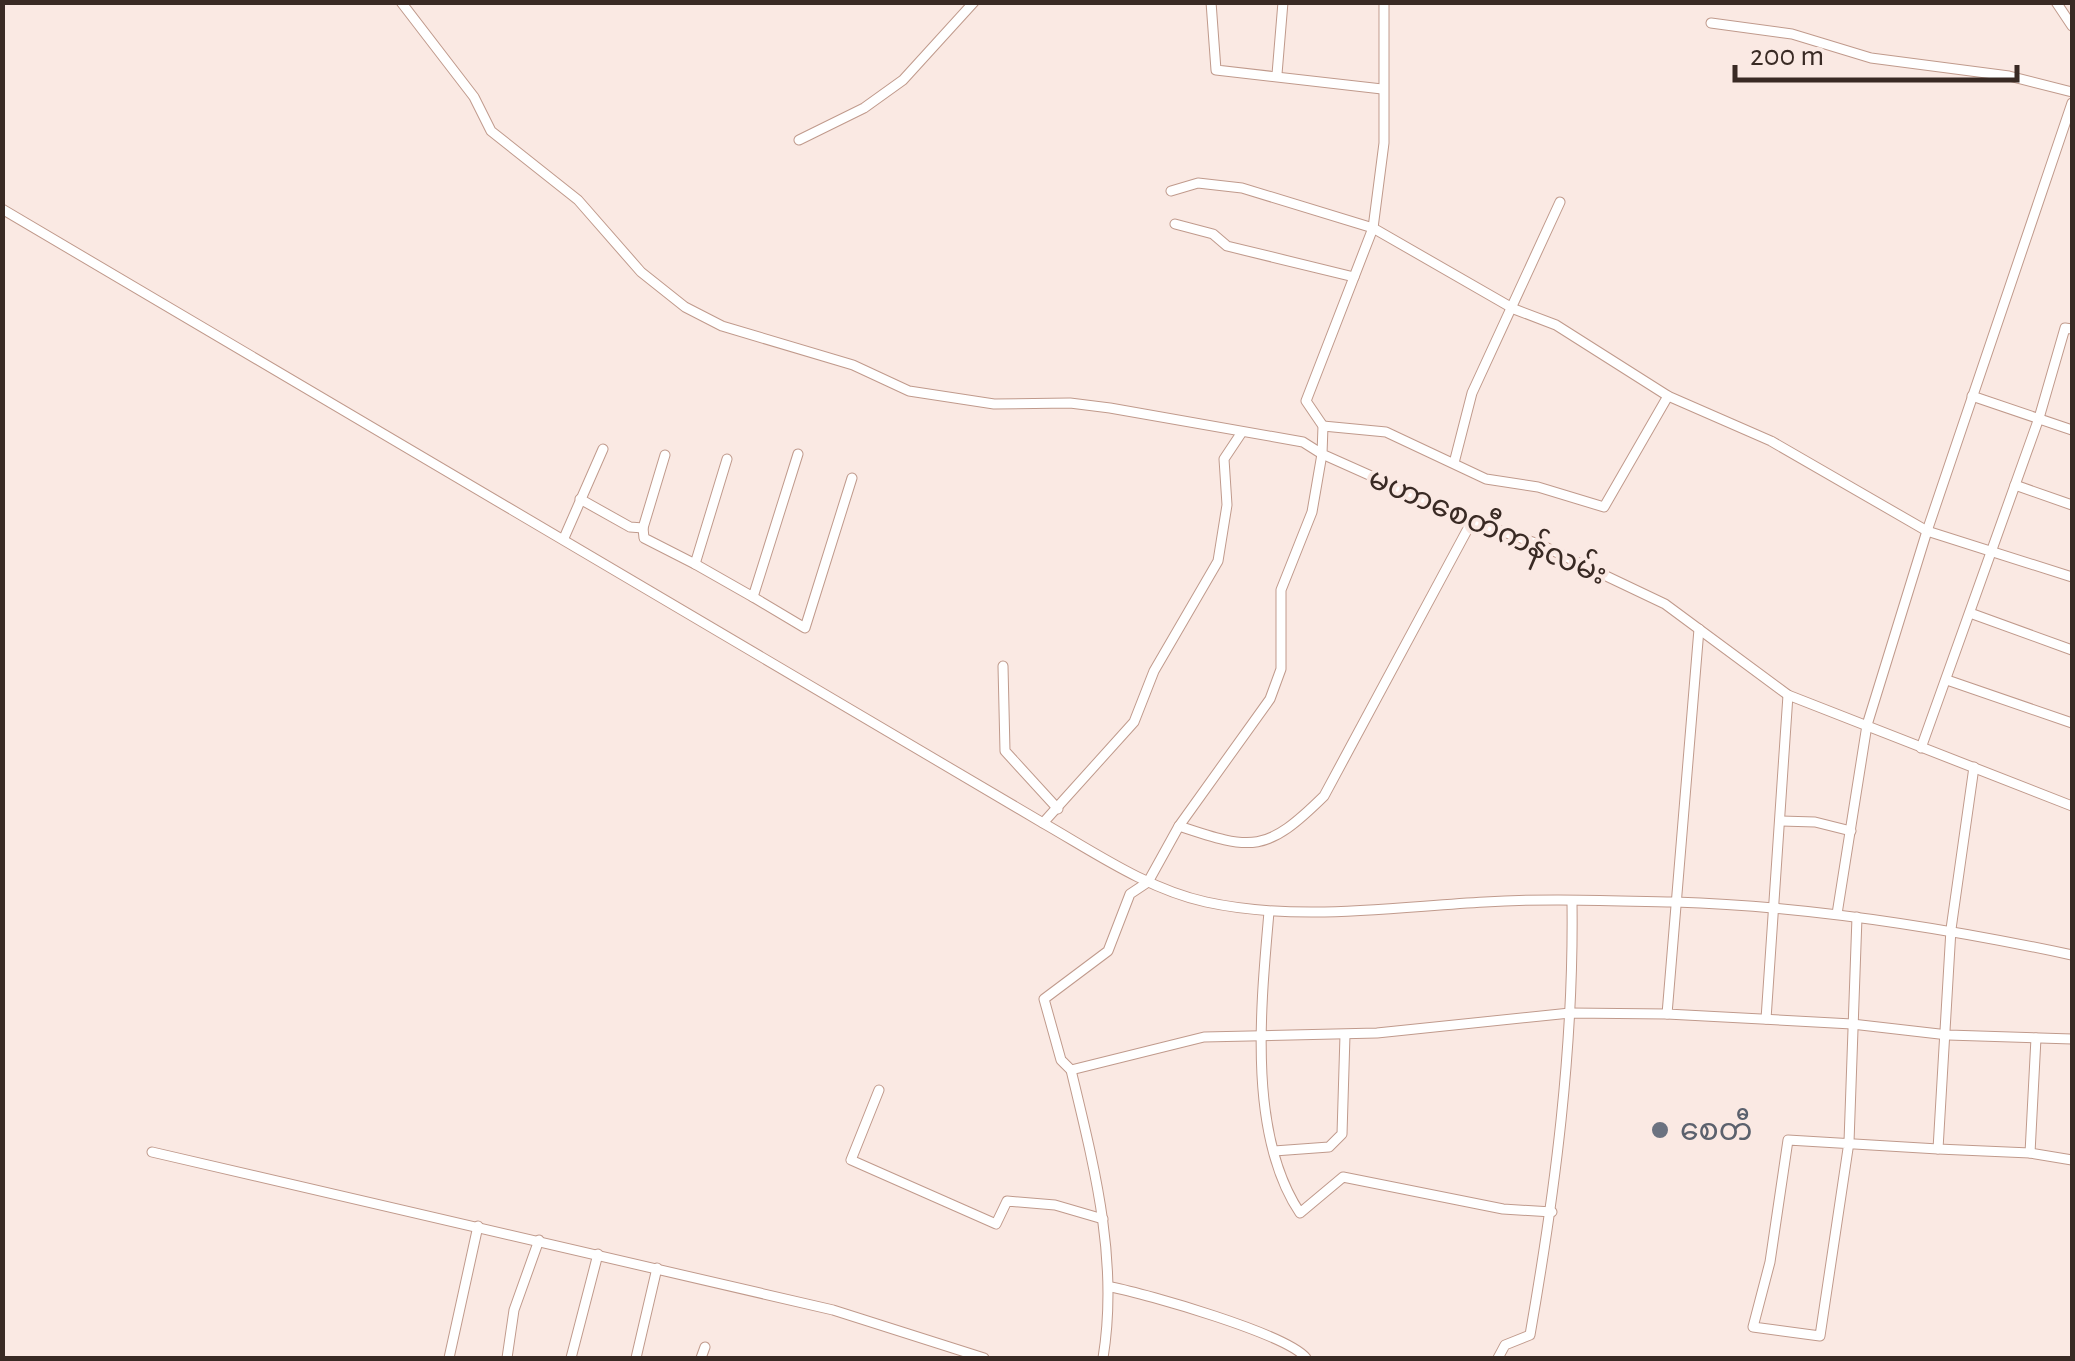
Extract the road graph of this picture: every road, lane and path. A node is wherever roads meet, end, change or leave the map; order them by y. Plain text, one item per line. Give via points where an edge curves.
1 (401, 2) edge
2 (974, 2) edge
3 (1211, 2) edge
4 (1284, 2) edge
5 (1384, 2) edge
6 (2056, 2) edge
7 (1712, 24) dead end
8 (2072, 26) edge
9 (1277, 74) junction
10 (2072, 80) edge
11 (1382, 89) junction
12 (2072, 97) edge
13 (799, 140) dead end
14 (1171, 191) dead end
15 (1560, 202) dead end
16 (2, 210) edge
17 (1175, 224) dead end
18 (1372, 228) junction
19 (1354, 277) junction
20 (1514, 309) junction
21 (2072, 329) edge
22 (1668, 396) junction
23 (1972, 396) junction
24 (2038, 418) junction
25 (1323, 426) junction
26 (2072, 430) edge
27 (1242, 432) junction
28 (602, 450) dead end
29 (798, 454) dead end
30 (1322, 454) junction
31 (665, 455) dead end
32 (727, 459) dead end
33 (1454, 464) junction
34 (852, 478) dead end
35 (2015, 485) junction
36 (580, 499) junction
37 (2072, 505) edge
38 (1472, 521) junction
39 (643, 528) junction
40 (1927, 531) junction
41 (564, 538) junction
42 (1992, 551) junction
43 (695, 564) junction
44 (2072, 577) edge
45 (753, 597) junction
46 (1970, 613) junction
47 (1699, 629) junction
48 (2072, 650) edge
49 (1004, 666) dead end
50 (1948, 680) junction
51 (1788, 695) junction
52 (2072, 723) edge
53 (1866, 725) junction
54 (1921, 748) junction
55 (1974, 767) junction
56 (2072, 806) edge
57 (1058, 809) junction
58 (1781, 822) junction
59 (1043, 823) junction
60 (1179, 826) junction
61 (1852, 832) junction
62 (1148, 882) junction
63 (1572, 902) junction
64 (1679, 902) junction
65 (1770, 910) junction
66 (1269, 912) junction
67 (1837, 914) junction
68 (1856, 917) junction
69 (1951, 930) junction
70 (2072, 955) edge
71 (1570, 1013) junction
72 (1666, 1014) junction
73 (1766, 1020) junction
74 (1852, 1024) junction
75 (1345, 1035) junction
76 (1948, 1035) junction
77 (1262, 1036) junction
78 (2036, 1038) junction
79 (2072, 1040) edge
80 (1071, 1070) junction
81 (880, 1090) dead end
82 (1849, 1142) junction
83 (1938, 1149) junction
84 (152, 1152) dead end
85 (1274, 1152) junction
86 (2030, 1153) junction
87 (2072, 1160) edge
88 (1552, 1212) junction
89 (1103, 1219) junction
90 (478, 1226) junction
91 (539, 1240) junction
92 (598, 1254) junction
93 (657, 1268) junction
94 (1111, 1287) junction
95 (704, 1347) dead end
96 (449, 1358) edge
97 (508, 1358) edge
98 (571, 1358) edge
99 (636, 1358) edge
100 (702, 1358) edge
101 (984, 1358) edge
102 (1103, 1358) edge
103 (1306, 1358) edge
104 (1498, 1358) edge

1 - 27 street, မဟာစေတီကန်လမ်း via 474,97 491,131 578,200 641,272 698,314 853,365 909,392 994,404 1070,403
2 - 13 street via 903,80
3 - 9 street via 1216,70
4 - 9 street
5 - 11 street
6 - 8 street
7 - 12 street via 1792,34 1871,58 2009,76
9 - 11 street
10 - 12 street
11 - 18 street via 1384,143
12 - 23 street
14 - 18 street via 1198,183 1242,188
15 - 20 street
16 - 41 street
17 - 19 street via 1213,234 1227,246
18 - 19 street
18 - 20 street
19 - 25 street via 1306,401
20 - 22 street via 1556,325
20 - 33 street via 1472,393
21 - 24 street via 2065,328
22 - 33 street via 1604,507
22 - 40 street via 1771,441
23 - 24 street
23 - 40 street
24 - 26 street
24 - 35 street
25 - 30 street
25 - 33 street via 1386,432
27 - 30 street, မဟာစေတီကန်လမ်း via 1303,442
27 - 57 street via 1224,459 1227,505 1218,561 1154,671 1134,722
28 - 36 street
29 - 45 street
30 - 38 street, မဟာစေတီကန်လမ်း
30 - 60 street via 1312,512 1280,590 1281,669 1270,699
31 - 39 street
32 - 43 street
34 - 45 street via 805,628
35 - 37 street
35 - 42 street
36 - 39 street
36 - 41 street
38 - 47 street, မဟာစေတီကန်လမ်း via 1647,595
38 - 60 street via 1324,796 1292,827 1255,845
39 - 43 street via 644,538
40 - 42 street
40 - 53 street
41 - 59 street
42 - 44 street
42 - 46 street
43 - 45 street
46 - 48 street
46 - 50 street
47 - 51 street, မဟာစေတီကန်လမ်း
47 - 64 street
49 - 57 street via 1006,750
50 - 52 street
50 - 54 street
51 - 53 street, မဟာစေတီကန်လမ်း
51 - 58 street
53 - 54 street, မဟာစေတီကန်လမ်း
53 - 61 street
54 - 55 street, မဟာစေတီကန်လမ်း
55 - 56 street, မဟာစေတီကန်လမ်း
55 - 69 street
57 - 59 street
58 - 61 street
58 - 65 street
59 - 62 street
60 - 62 street
61 - 67 street
62 - 66 street via 1203,902
62 - 80 street via 1130,894 1108,951 1044,999 1061,1060
63 - 64 street
63 - 66 street
63 - 71 street
64 - 65 street
64 - 72 street
65 - 67 street
65 - 73 street
66 - 77 street
67 - 68 street
68 - 69 street
68 - 74 street
69 - 70 street
69 - 76 street
71 - 72 street
71 - 75 street
71 - 88 street
72 - 73 street
73 - 74 street
74 - 76 street
74 - 82 street
75 - 77 street
75 - 85 street via 1342,1134 1329,1147
76 - 78 street
76 - 83 street
77 - 80 street via 1204,1037
77 - 85 street
78 - 79 street
78 - 86 street
80 - 89 street
81 - 89 street via 850,1160 996,1224 1007,1201
82 - 82 street via 1820,1336 1753,1328 1788,1140
82 - 83 street
83 - 86 street
84 - 90 street
85 - 88 street via 1280,1185 1300,1214 1343,1177
86 - 87 street
88 - 104 street via 1530,1336 1505,1345
89 - 94 street
90 - 91 street
90 - 96 street
91 - 92 street
91 - 97 street via 514,1310
92 - 93 street
92 - 98 street
93 - 99 street
93 - 101 street via 833,1310
94 - 102 street
94 - 103 street via 1169,1300
95 - 100 street

